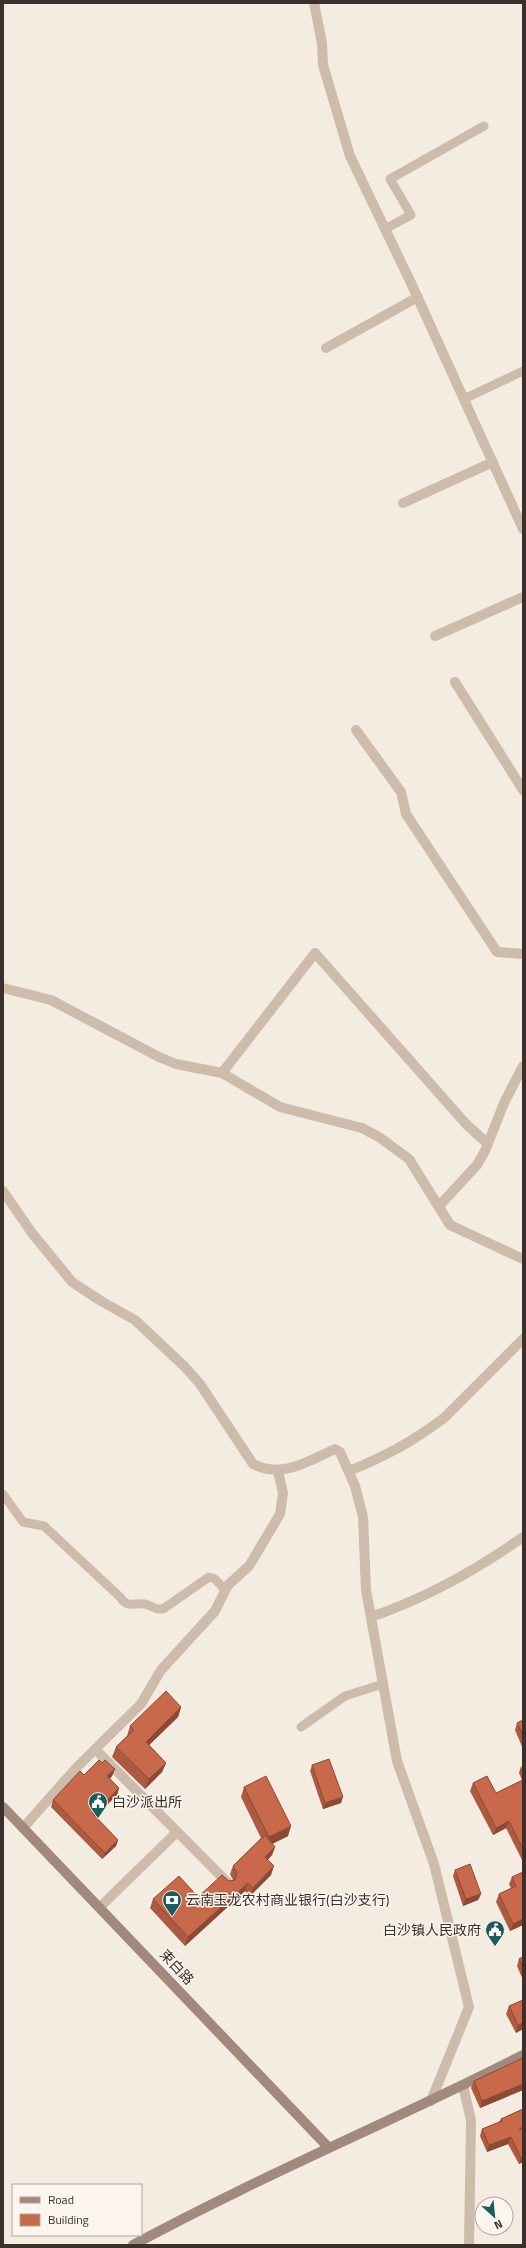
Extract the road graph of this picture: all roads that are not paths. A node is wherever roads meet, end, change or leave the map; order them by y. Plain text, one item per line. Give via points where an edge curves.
1 (314, 3) edge
2 (484, 126) dead end
3 (385, 229) junction
4 (418, 297) junction
5 (326, 348) dead end
6 (523, 370) edge
7 (464, 399) junction
8 (493, 462) junction
9 (403, 503) dead end
10 (523, 529) edge
11 (523, 597) edge
12 (435, 636) dead end
13 (454, 682) dead end
14 (356, 730) dead end
15 (523, 790) edge
16 (523, 954) edge
17 (3, 988) edge
18 (523, 1066) edge
19 (222, 1073) junction
20 (488, 1144) junction
21 (3, 1191) edge
22 (439, 1206) junction
23 (523, 1259) edge
24 (523, 1339) edge
25 (278, 1471) junction
26 (349, 1471) junction
27 (3, 1494) edge
28 (523, 1538) edge
29 (225, 1590) junction
30 (371, 1617) junction
31 (383, 1684) junction
32 (301, 1727) dead end
33 (95, 1750) junction
34 (3, 1807) edge
35 (23, 1828) junction
36 (177, 1832) junction
37 (228, 1883) edge
38 (100, 1907) junction
39 (523, 2055) edge
40 (463, 2086) junction
41 (431, 2101) junction
42 (328, 2147) junction
43 (133, 2245) edge
44 (469, 2245) edge

1 - 3 street via 324,65 336,113 350,156
2 - 3 lane via 390,178 411,215
3 - 4 street
4 - 5 street
4 - 7 street
6 - 7 lane
7 - 8 street
8 - 9 street
8 - 10 street
11 - 12 street
13 - 15 street
14 - 16 street via 401,792 406,814 497,952
17 - 19 street via 51,1000 176,1064
18 - 20 street via 504,1103
19 - 20 street via 315,953 466,1124
19 - 22 street via 280,1108 362,1128 379,1137 409,1159
20 - 22 street via 477,1165
21 - 25 street via 32,1233 72,1282 135,1320 158,1340 200,1384 253,1464 262,1469
22 - 23 street via 450,1224 458,1230
24 - 26 street via 438,1423 391,1454
25 - 26 street via 336,1449
25 - 29 street via 283,1493 280,1514 249,1566
26 - 30 street via 363,1517 364,1575
27 - 29 lane via 23,1522 44,1526 130,1606 144,1604 156,1610 163,1609 209,1576
28 - 30 street via 449,1585
29 - 33 street via 218,1606 161,1670 141,1704
30 - 31 street
31 - 32 lane via 345,1696
31 - 41 street via 397,1761 434,1864 469,2007
33 - 35 street
33 - 36 street
34 - 35 main road, 束白路
35 - 38 main road, 束白路
36 - 37 street
36 - 38 street
38 - 42 main road, 束白路
39 - 40 main road
40 - 41 main road
40 - 44 street via 471,2120
41 - 42 main road
42 - 43 main road via 188,2215

